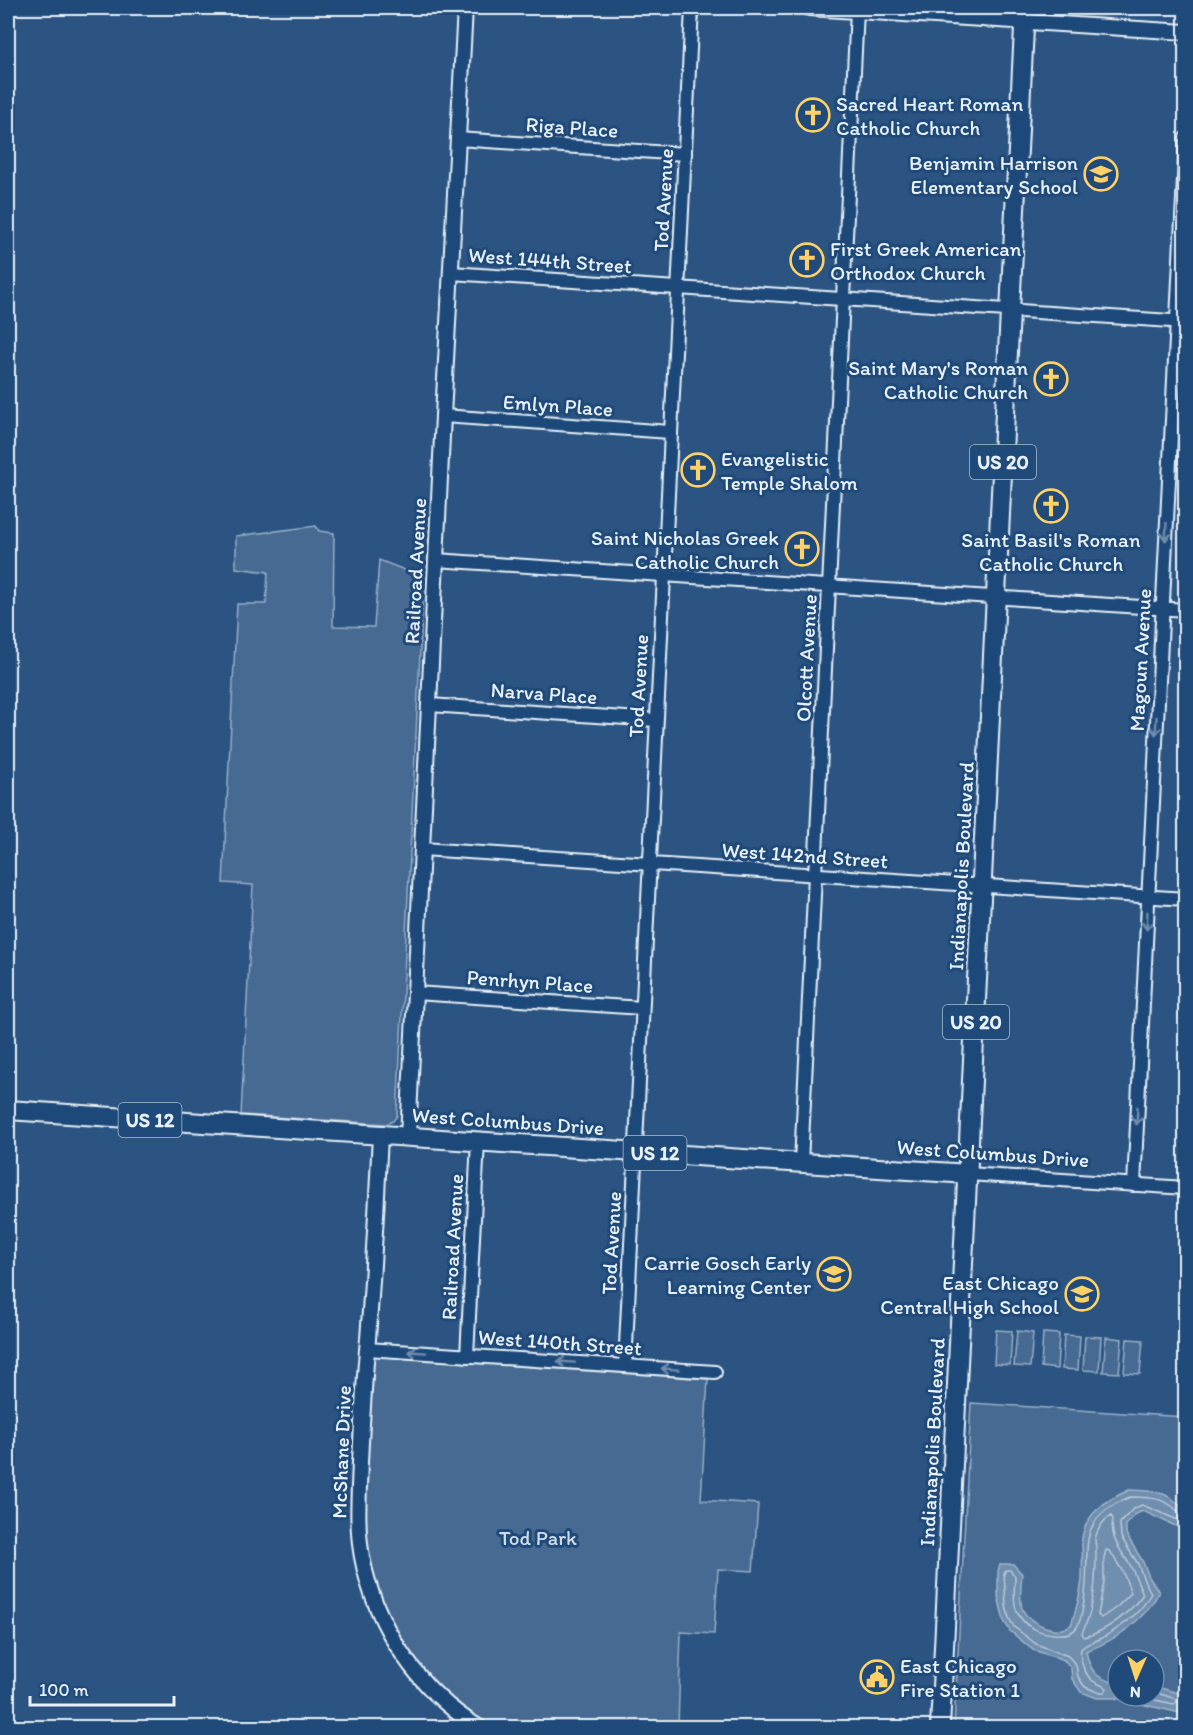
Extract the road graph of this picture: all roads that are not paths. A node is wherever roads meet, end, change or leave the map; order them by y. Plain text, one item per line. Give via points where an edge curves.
1 (465, 8) edge
2 (692, 8) edge
3 (809, 8) edge
4 (857, 10) junction
5 (1025, 15) edge
6 (1185, 32) edge
7 (1185, 138) edge
8 (457, 139) junction
9 (685, 153) junction
10 (451, 273) junction
11 (678, 288) junction
12 (844, 299) junction
13 (1011, 311) junction
14 (1181, 321) edge
15 (443, 416) junction
16 (670, 432) junction
17 (436, 560) junction
18 (663, 576) junction
19 (829, 587) junction
20 (996, 597) junction
21 (1162, 609) junction
22 (1185, 610) edge
23 (429, 705) junction
24 (656, 720) junction
25 (422, 849) junction
26 (649, 864) junction
27 (814, 874) junction
28 (982, 886) junction
29 (1148, 896) junction
30 (1185, 899) edge
31 (415, 993) junction
32 (642, 1008) junction
33 (8, 1110) edge
34 (380, 1135) junction
35 (408, 1137) junction
36 (478, 1141) junction
37 (635, 1152) junction
38 (801, 1163) junction
39 (968, 1174) junction
40 (1134, 1185) junction
41 (1185, 1188) edge
42 (367, 1348) junction
43 (467, 1356) junction
44 (625, 1366) junction
45 (715, 1372) dead end
46 (480, 1728) edge
47 (940, 1728) edge

1 - 8 street, Railroad Avenue
2 - 9 street, Tod Avenue
3 - 4 street
4 - 5 street
4 - 12 street, Olcott Avenue
5 - 6 street
5 - 13 main road, Indianapolis Boulevard / US 20
7 - 14 street, Magoun Avenue
8 - 9 street, Riga Place
8 - 10 street, Railroad Avenue
9 - 11 street, Tod Avenue
10 - 11 street, West 144th Street
10 - 15 street, Railroad Avenue
11 - 12 street, West 144th Street
11 - 16 street, Tod Avenue
12 - 13 street, West 144th Street
12 - 19 street, Olcott Avenue
13 - 14 street, West 144th Street
13 - 20 main road, Indianapolis Boulevard / US 20
14 -> 21 street, Magoun Avenue
15 - 16 street, Emlyn Place
15 - 17 street, Railroad Avenue
16 - 18 street, Tod Avenue
17 - 18 street
17 - 23 street, Railroad Avenue
18 - 19 street
18 - 24 street, Tod Avenue
19 - 20 street
19 - 27 street, Olcott Avenue
20 - 21 street
20 - 28 main road, Indianapolis Boulevard / US 20
21 - 22 street
21 -> 29 street, Magoun Avenue
23 - 24 street, Narva Place
23 - 25 street, Railroad Avenue
24 - 26 street, Tod Avenue
25 - 26 street, West 142nd Street
25 - 31 street, Railroad Avenue
26 - 27 street, West 142nd Street
26 - 32 street, Tod Avenue
27 - 28 street, West 142nd Street
27 - 38 street, Olcott Avenue
28 - 29 street, West 142nd Street
28 - 39 main road, Indianapolis Boulevard / US 20
29 - 30 street, West 142nd Street
29 -> 40 street, Magoun Avenue
31 - 32 street, Penrhyn Place
31 - 35 street, Railroad Avenue
32 - 37 street, Tod Avenue
33 - 34 main road, West Columbus Drive / US 12
34 - 35 main road, West Columbus Drive / US 12
34 - 42 street, McShane Drive
35 - 36 main road, West Columbus Drive / US 12
36 - 37 main road, West Columbus Drive / US 12
36 - 43 street, Railroad Avenue
37 - 38 main road, West Columbus Drive / US 12
37 - 44 street, Tod Avenue
38 - 39 main road, West Columbus Drive / US 12
39 - 40 street, West Columbus Drive
39 - 47 main road, Indianapolis Boulevard
40 - 41 street, West Columbus Drive
43 -> 42 street, West 140th Street
42 - 46 street, McShane Drive via 358,1521 365,1571 381,1614 404,1656 428,1687
44 -> 43 street, West 140th Street
45 -> 44 street, West 140th Street

